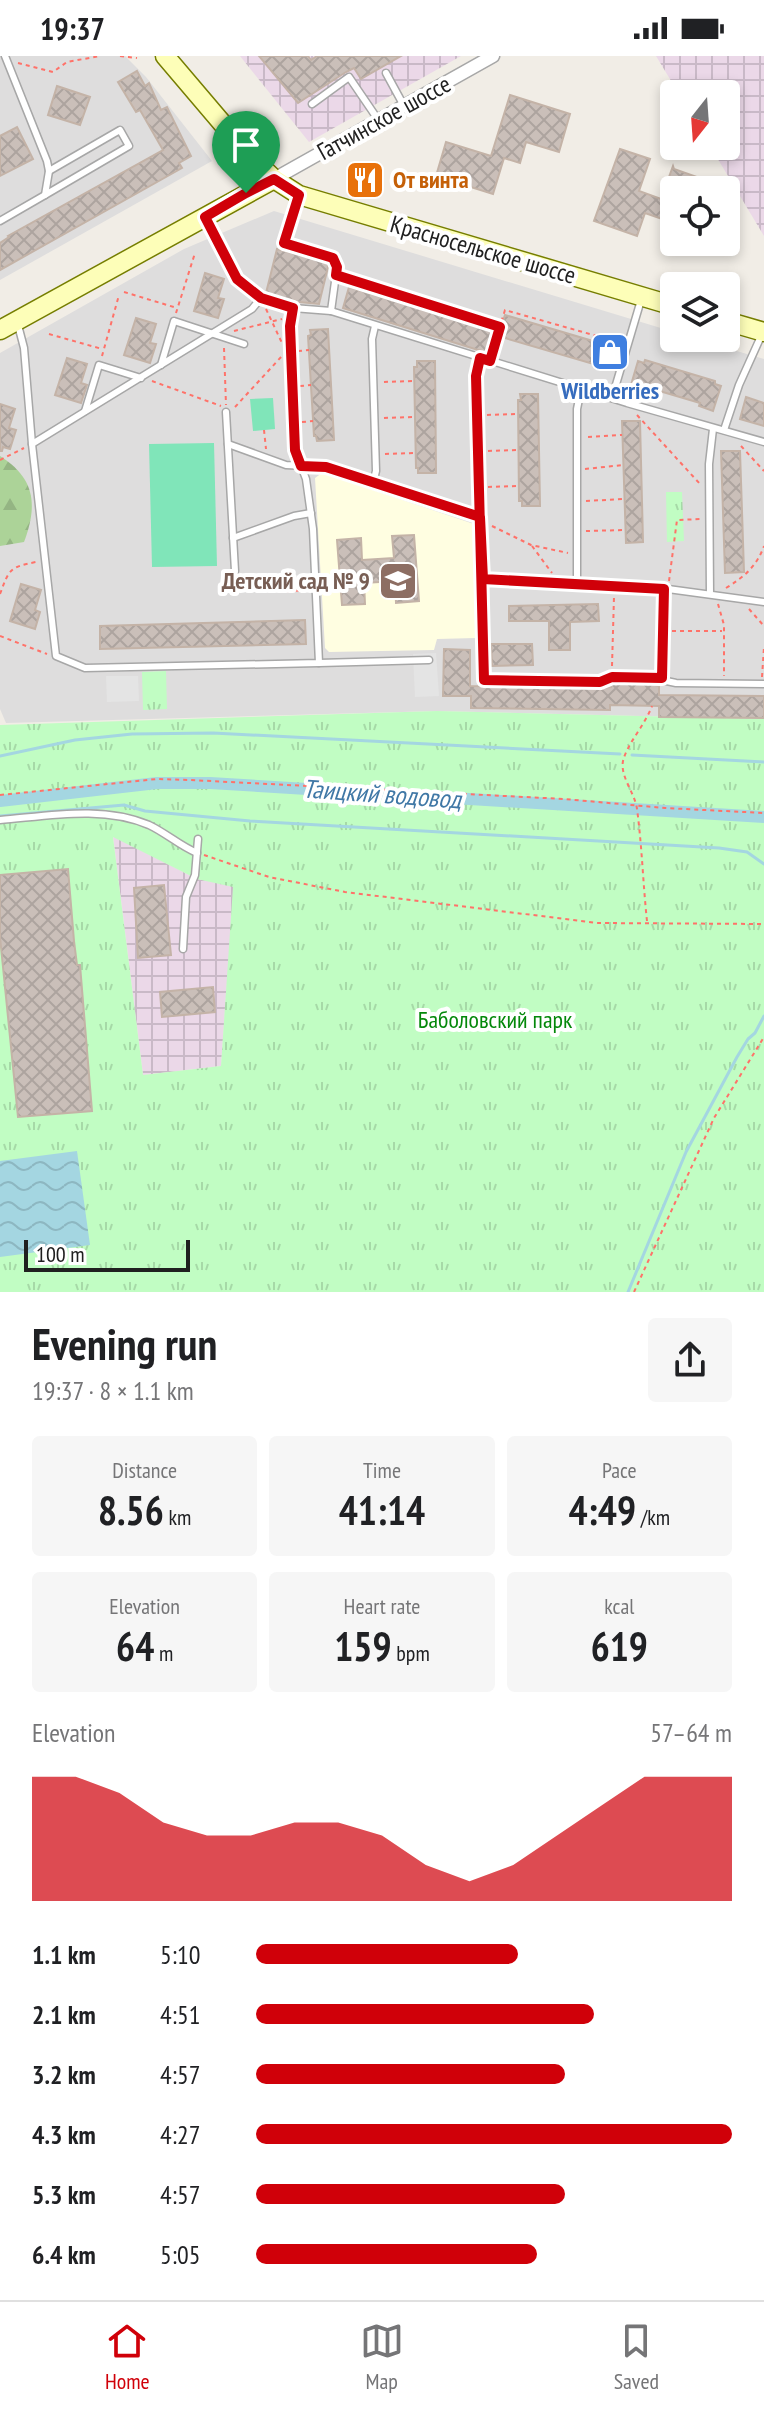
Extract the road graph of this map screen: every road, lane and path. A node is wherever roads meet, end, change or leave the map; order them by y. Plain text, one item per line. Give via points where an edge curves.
1 (100, 56) edge
2 (120, 56) edge
3 (165, 56) edge
4 (493, 56) edge
5 (6, 58) edge
6 (137, 58) edge
7 (386, 73) dead end
8 (312, 104) dead end
9 (404, 106) junction
10 (379, 121) junction
11 (49, 171) junction
12 (274, 179) junction
13 (45, 195) junction
14 (299, 195) junction
15 (205, 217) junction
16 (0, 221) edge
17 (195, 253) dead end
18 (336, 275) junction
19 (124, 292) dead end
20 (119, 295) dead end
21 (642, 296) junction
22 (262, 302) junction
23 (660, 302) edge
24 (178, 308) junction
25 (293, 308) junction
26 (331, 311) junction
27 (283, 319) dead end
28 (174, 321) junction
29 (272, 322) junction
30 (740, 325) edge
31 (8, 326) edge
32 (375, 326) junction
33 (500, 327) junction
34 (231, 331) dead end
35 (764, 331) edge
36 (49, 334) dead end
37 (212, 334) junction
38 (244, 344) dead end
39 (224, 345) dead end
40 (627, 345) junction
41 (104, 350) junction
42 (480, 358) junction
43 (490, 361) junction
44 (99, 365) junction
45 (161, 365) junction
46 (142, 378) junction
47 (414, 381) dead end
48 (373, 383) junction
49 (581, 389) junction
50 (612, 398) junction
51 (630, 407) dead end
52 (85, 411) junction
53 (226, 411) junction
54 (518, 414) dead end
55 (477, 416) junction
56 (415, 417) dead end
57 (374, 419) junction
58 (713, 429) junction
59 (264, 430) dead end
60 (724, 430) junction
61 (735, 433) junction
62 (622, 435) dead end
63 (577, 437) junction
64 (764, 442) edge
65 (32, 444) junction
66 (228, 444) junction
67 (519, 450) dead end
68 (478, 451) junction
69 (415, 453) dead end
70 (375, 454) junction
71 (266, 458) junction
72 (0, 460) edge
73 (623, 465) dead end
74 (301, 466) junction
75 (577, 470) junction
76 (764, 471) edge
77 (697, 481) dead end
78 (373, 483) junction
79 (519, 486) dead end
80 (479, 487) junction
81 (624, 499) dead end
82 (577, 502) junction
83 (311, 513) junction
84 (481, 518) junction
85 (705, 519) dead end
86 (625, 530) dead end
87 (577, 531) junction
88 (233, 538) junction
89 (531, 545) junction
90 (764, 546) edge
91 (570, 553) dead end
92 (762, 555) edge
93 (45, 561) junction
94 (235, 571) joint
95 (483, 579) junction
96 (559, 582) dead end
97 (577, 586) junction
98 (615, 588) junction
99 (666, 588) junction
100 (316, 590) junction
101 (0, 594) edge
102 (714, 597) junction
103 (764, 602) edge
104 (746, 606) dead end
105 (764, 626) edge
106 (665, 631) dead end
107 (724, 631) junction
108 (0, 636) edge
109 (764, 647) edge
110 (56, 656) junction
111 (429, 660) dead end
112 (319, 663) junction
113 (612, 677) junction
114 (662, 678) junction
115 (724, 682) dead end
116 (763, 683) edge
117 (652, 706) dead end
118 (0, 795) edge
119 (637, 806) junction
120 (764, 813) edge
121 (0, 820) edge
122 (198, 839) dead end
123 (197, 853) junction
124 (647, 924) junction
125 (764, 924) edge
126 (183, 949) dead end
127 (764, 1037) edge
128 (634, 1292) edge

1 - 5 path via 67,62 53,72
2 - 6 path
3 - 12 main road, Красносельское шоссе
4 - 9 street, Гатчинское шоссе
5 - 11 lane
7 - 9 lane
8 - 10 lane via 349,77
9 - 10 street, Гатчинское шоссе
10 - 12 street, Гатчинское шоссе
11 - 13 lane
11 - 13 lane via 120,130 129,146
12 - 14 main road, Красносельское шоссе
12 - 15 main road
13 - 16 lane
14 - 18 lane via 284,243 333,258
14 - 21 main road, Красносельское шоссе
15 - 22 lane via 237,279
15 - 31 main road
17 - 24 path
18 - 26 lane
18 - 33 path
19 - 24 path
20 - 41 path
21 - 23 main road, Красносельское шоссе
21 - 40 lane
22 - 25 lane
22 - 29 path
22 - 37 lane
24 - 28 path
25 - 26 lane
25 - 74 lane via 295,450
26 - 32 lane
27 - 29 path
28 - 37 lane
28 - 45 lane
29 - 34 path
29 - 53 path via 286,351
30 - 35 main road
31 - 65 lane via 23,342
32 - 42 lane
32 - 48 lane
33 - 40 path via 505,310
33 - 43 path
35 - 60 lane
36 - 41 path
37 - 38 lane
37 - 45 lane
39 - 53 path
40 - 50 lane
41 - 44 path
42 - 43 lane
42 - 55 lane
43 - 49 lane
44 - 46 lane
44 - 52 lane
45 - 46 lane
46 - 52 lane
46 - 53 path
47 - 48 path
48 - 57 lane
49 - 50 lane
49 - 63 lane
50 - 58 lane
51 - 77 path
52 - 65 lane
53 - 66 lane
54 - 55 path
55 - 68 lane
56 - 57 path
57 - 70 lane
58 - 60 lane
58 - 102 lane via 709,464
59 - 71 path
60 - 61 lane
61 - 64 lane
61 - 76 path via 743,451
62 - 63 path
63 - 75 lane
65 - 72 path
65 - 93 lane
66 - 71 lane
66 - 88 lane
67 - 68 path
68 - 80 lane
69 - 70 path
70 - 78 lane
71 - 74 lane
73 - 75 path
74 - 78 lane via 326,467
74 - 83 lane
75 - 82 lane
78 - 84 lane
79 - 80 path
80 - 84 lane
81 - 82 path
82 - 87 lane
83 - 88 lane
83 - 100 lane
84 - 89 path
84 - 95 lane
85 - 99 path via 677,520
86 - 87 path
87 - 97 lane
88 - 94 lane
89 - 91 path
89 - 96 path
90 - 92 path
92 - 102 path via 745,577
93 - 101 path via 16,566
93 - 110 lane
94 - 100 path via 272,592
95 - 97 lane
95 - 113 lane via 484,680 600,682
97 - 98 lane
98 - 99 lane
98 - 113 path
99 - 102 lane
99 - 114 lane
100 - 112 lane
102 - 103 lane
102 - 107 path
104 - 105 path
106 - 107 path
107 - 115 path
108 - 110 path
109 - 116 path
110 - 112 lane via 85,668
111 - 112 lane
113 - 114 lane
114 - 116 lane via 676,683
117 - 119 path via 623,759
118 - 119 path via 157,779
119 - 120 path
119 - 124 path
121 - 123 lane via 83,813 128,818
122 - 123 lane
123 - 124 path via 269,877 345,892 598,923
123 - 126 lane via 186,897
124 - 125 path
127 - 128 path via 714,1118

